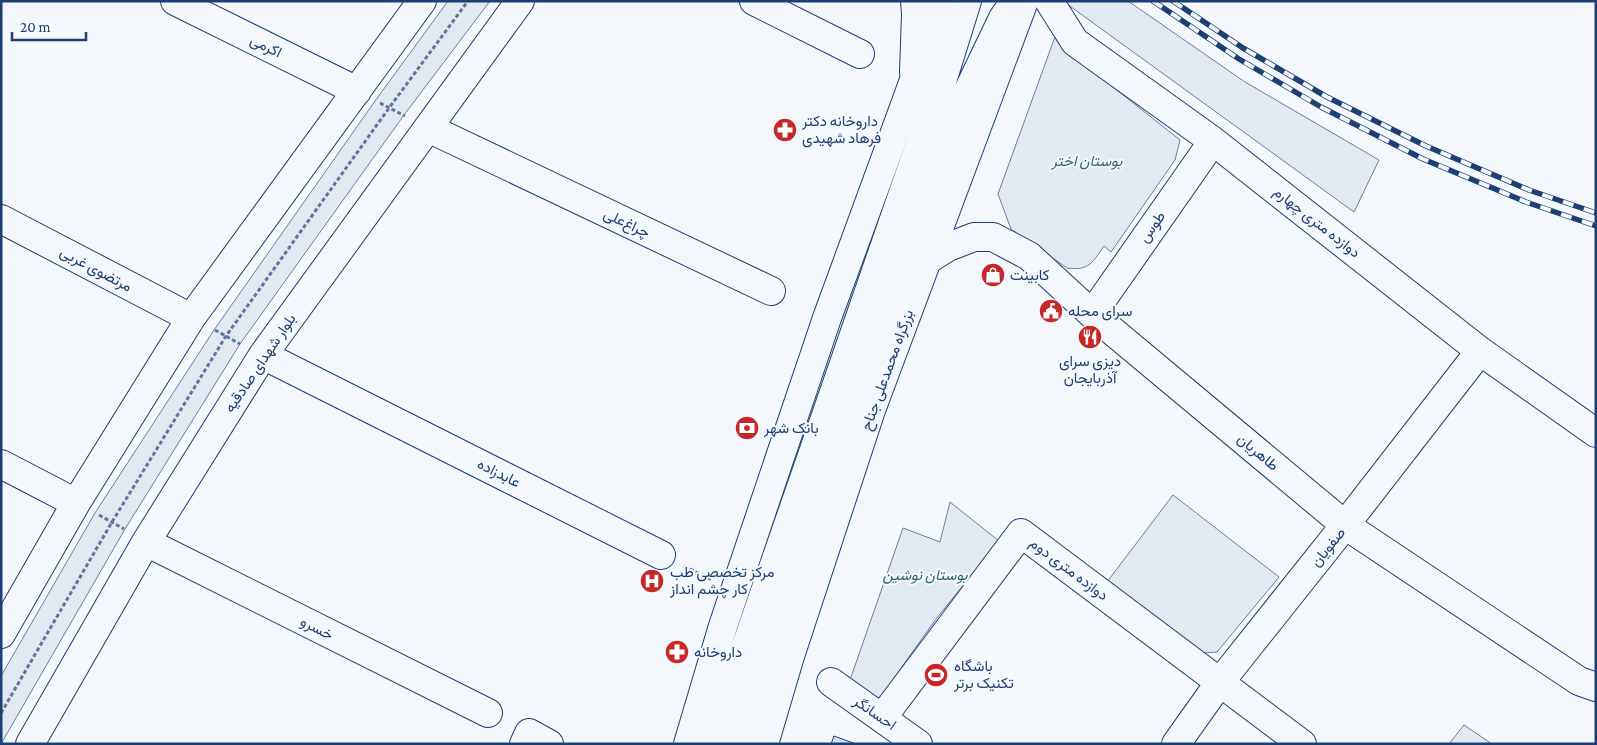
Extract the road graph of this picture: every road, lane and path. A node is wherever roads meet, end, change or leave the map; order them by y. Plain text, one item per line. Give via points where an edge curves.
1 (175, 1) edge
2 (422, 1) edge
3 (468, 1) edge
4 (520, 1) edge
5 (754, 1) edge
6 (915, 1) edge
7 (943, 1) edge
8 (967, 1) edge
9 (1015, 1) edge
10 (1024, 1) edge
11 (1049, 1) edge
12 (860, 54) dead end
13 (914, 81) junction
14 (356, 91) junction
15 (389, 108) junction
16 (428, 128) junction
17 (1213, 141) junction
18 (1, 219) edge
19 (927, 260) junction
20 (771, 291) dead end
21 (1092, 314) junction
22 (191, 318) junction
23 (226, 336) junction
24 (1480, 351) junction
25 (263, 355) junction
26 (1596, 433) edge
27 (1, 464) edge
28 (76, 503) junction
29 (112, 522) junction
30 (1345, 526) junction
31 (146, 542) junction
32 (661, 555) joint
33 (735, 592) junction
34 (1, 634) edge
35 (832, 682) dead end
36 (1220, 682) junction
37 (1596, 688) edge
38 (1, 713) edge
39 (488, 714) dead end
40 (882, 718) junction
41 (30, 744) edge
42 (688, 744) edge
43 (716, 744) edge
44 (739, 744) edge
45 (764, 744) edge
46 (918, 744) edge
47 (1176, 744) edge
48 (1302, 744) edge

1 - 14 main road, اکرمی
2 - 14 main road
3 - 15 path
4 - 16 main road, بلوار شهدای صادقیه
5 - 12 main road
6 - 13 main road
7 - 13 main road
8 - 43 main road via 733,682
9 - 44 main road via 1003,18 958,112 915,225 822,481 774,623
10 - 19 main road, بزرگراه محمدعلی جناح
11 - 17 main road, دوازده متری چهارم via 1075,42
13 - 33 main road via 826,318
14 - 15 path
14 - 22 main road
15 - 16 path
15 - 23 path
16 - 20 main road, چراغ‌علی
16 - 25 main road, بلوار شهدای صادقیه
17 - 21 main road, طوس
17 - 24 main road, دوازده متری چهارم
18 - 22 main road, مرتضوی غربی
19 - 21 main road, طاهریان via 974,237 993,237 1029,256
19 - 45 main road, بزرگراه محمدعلی جناح via 871,410
21 - 30 main road, طاهریان
22 - 23 path
22 - 28 main road
23 - 25 path
23 - 29 path
24 - 26 main road, دوازده متری چهارم
24 - 30 main road, صفویان
25 - 31 main road, بلوار شهدای صادقیه
25 - 32 main road, عابدزاده
27 - 28 main road
28 - 29 path
28 - 34 main road
29 - 31 path
29 - 38 path
30 - 36 main road, صفویان
30 - 37 main road, طاهریان via 1579,681
31 - 39 main road, خسرو
31 - 41 main road, بلوار شهدای صادقیه
32 - 33 path
33 - 42 main road
35 - 40 main road, احسانگر
36 - 40 main road, دوازده متری دوم via 1021,533
36 - 47 main road, صفویان
36 - 48 main road, دوازده متری دوم
40 - 46 main road, احسانگر

